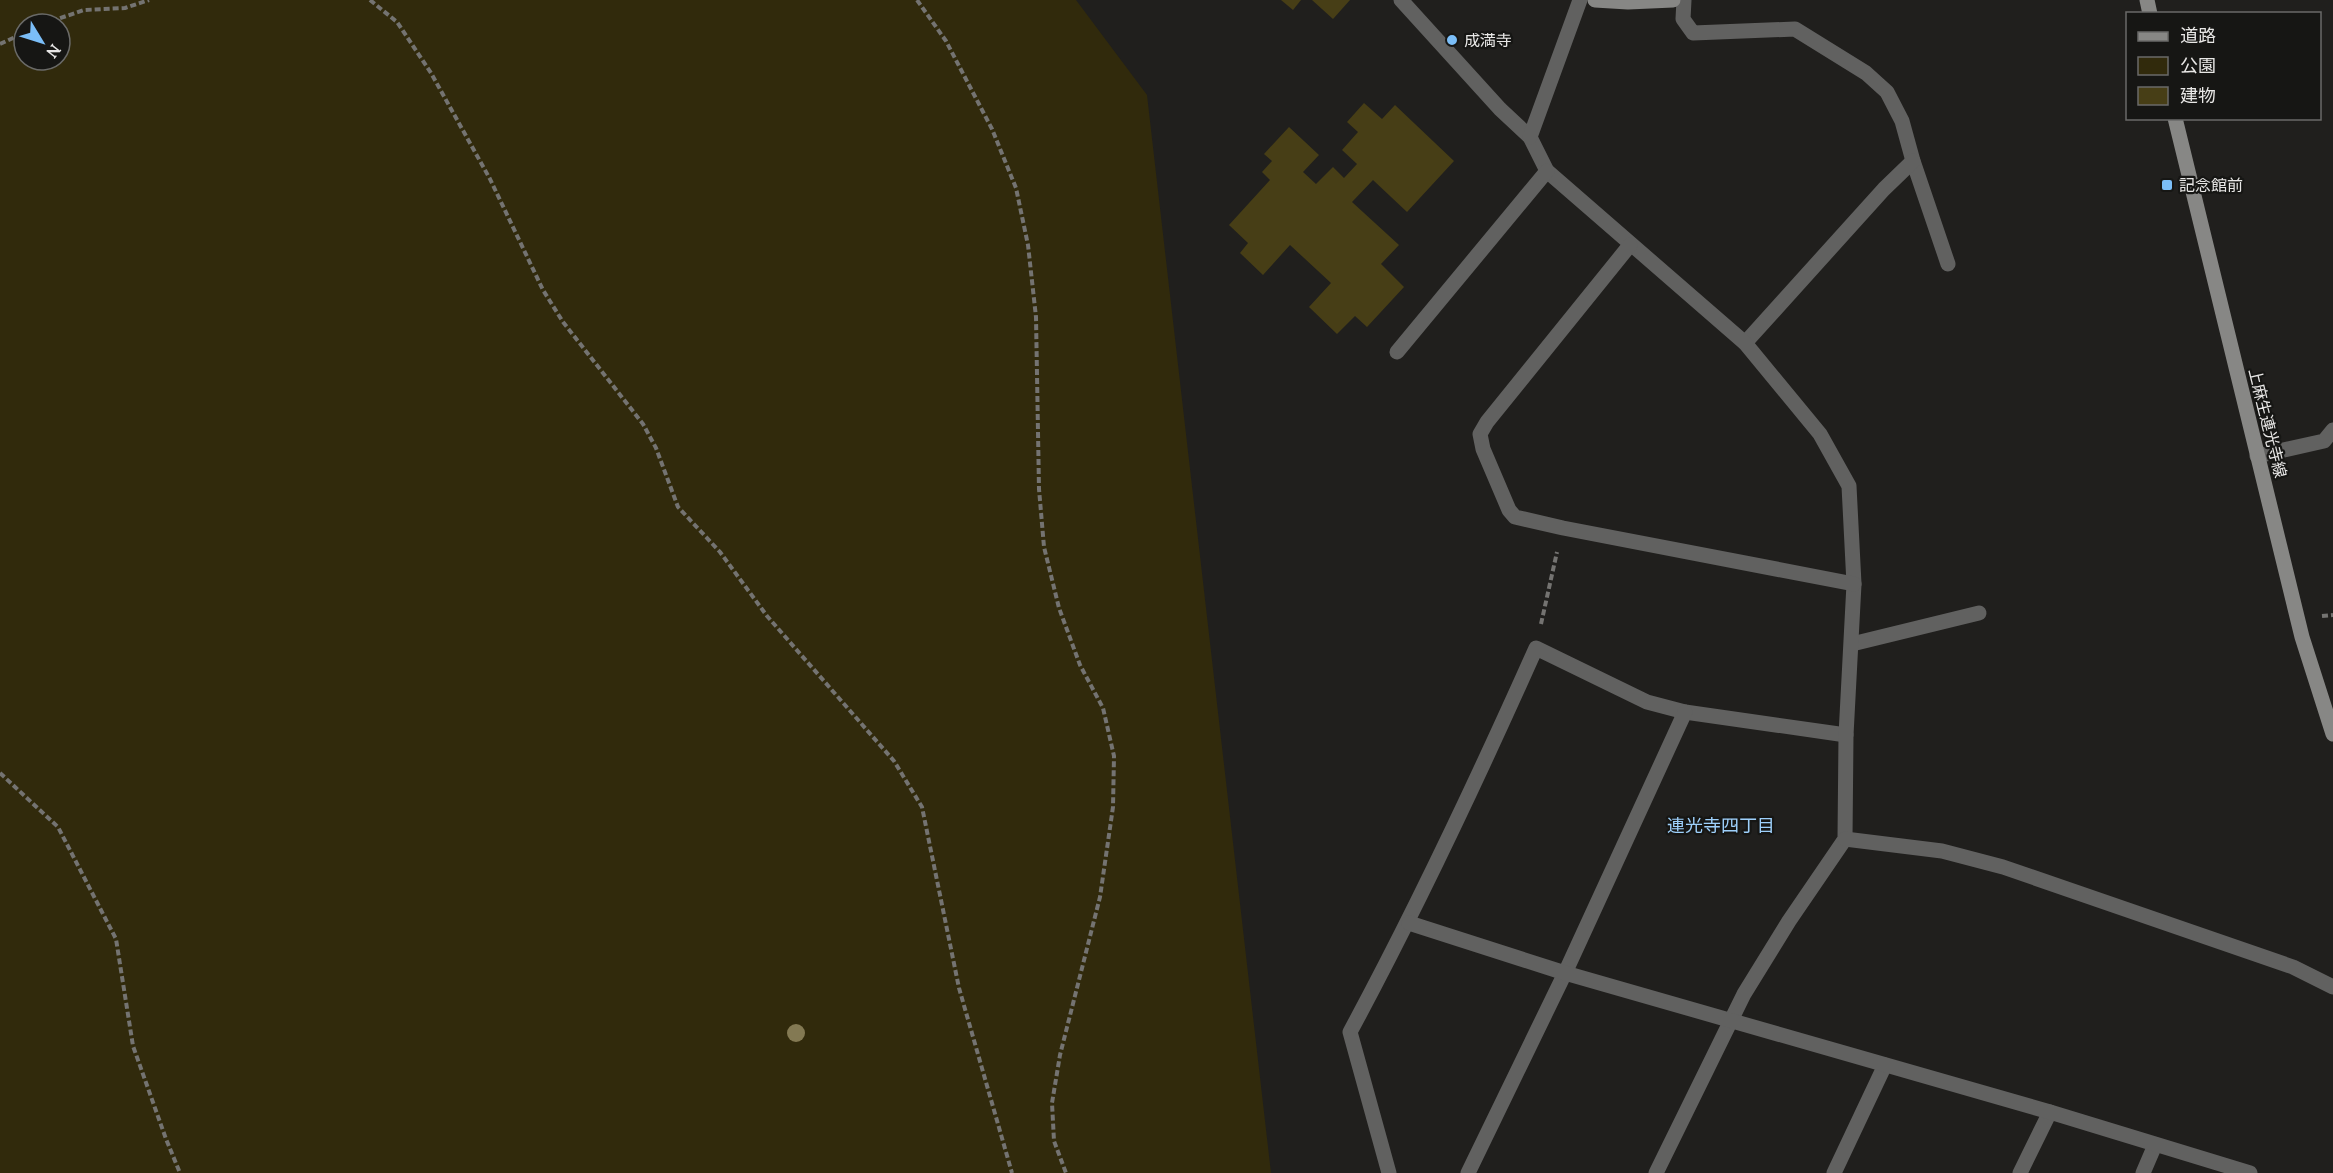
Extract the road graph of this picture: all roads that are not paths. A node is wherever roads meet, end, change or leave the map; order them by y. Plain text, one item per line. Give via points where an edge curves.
1 (1401, 0) edge
2 (1580, 0) edge
3 (1595, 0) edge
4 (1673, 0) edge
5 (1684, 0) edge
6 (2175, 120) edge
7 (1530, 137) junction
8 (1913, 161) junction
9 (1548, 171) junction
10 (1630, 245) junction
11 (1948, 264) dead end
12 (1744, 343) junction
13 (1397, 352) dead end
14 (2333, 430) edge
15 (2257, 456) junction
16 (1854, 584) junction
17 (1979, 613) dead end
18 (1852, 644) junction
19 (1685, 712) junction
20 (2333, 734) edge
21 (1846, 735) junction
22 (1845, 839) junction
23 (1409, 923) junction
24 (1565, 973) junction
25 (2333, 987) edge
26 (1730, 1020) junction
27 (1885, 1065) junction
28 (2050, 1112) junction
29 (2155, 1145) junction
30 (1389, 1173) edge
31 (1468, 1173) edge
32 (1656, 1173) edge
33 (1834, 1173) edge
34 (2020, 1173) edge
35 (2143, 1173) edge
36 (2250, 1173) edge

1 - 7 street
2 - 7 street
3 - 4 main road
5 - 8 street via 1683,19 1694,33 1795,29 1866,73 1887,92 1902,121
6 - 15 main road, 上麻生連光寺線
7 - 9 street
8 - 11 street
8 - 12 street
9 - 10 street
9 - 13 street
10 - 12 street
10 - 16 street via 1480,434 1509,510 1515,517 1563,528
12 - 16 street via 1820,434 1849,486
14 - 15 street via 2324,441
15 - 20 main road, 上麻生連光寺線 via 2302,637
16 - 18 street
17 - 18 street
18 - 21 street
19 - 21 street
19 - 23 street via 1647,702 1536,648
19 - 24 street
21 - 22 street
22 - 25 street via 1942,851 2003,867 2293,967
22 - 26 street via 1789,921
23 - 24 street
23 - 30 street via 1350,1032
24 - 26 street
24 - 31 street
26 - 27 street
26 - 32 street
27 - 28 street
27 - 33 street
28 - 29 street
28 - 34 street
29 - 35 street
29 - 36 street

